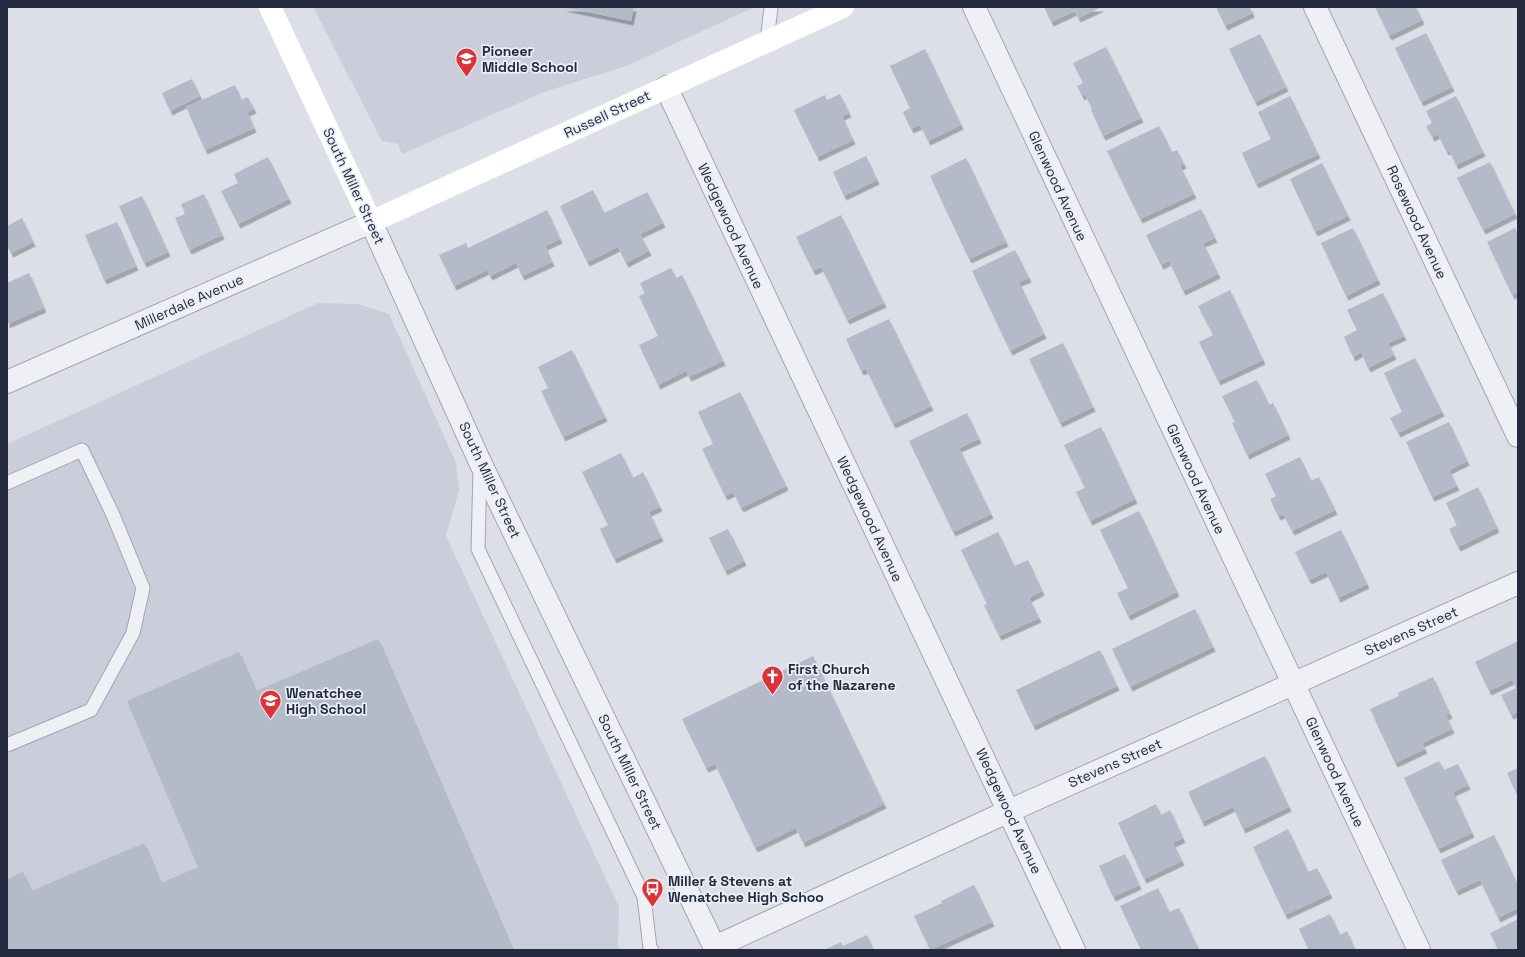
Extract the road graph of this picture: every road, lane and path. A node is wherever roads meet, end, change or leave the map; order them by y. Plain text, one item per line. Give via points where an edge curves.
1 (270, 7) edge
2 (771, 7) edge
3 (843, 7) edge
4 (974, 7) edge
5 (1315, 7) edge
6 (767, 42) junction
7 (666, 87) junction
8 (371, 222) junction
9 (7, 382) edge
10 (1518, 436) edge
11 (480, 462) junction
12 (7, 483) edge
13 (1518, 582) edge
14 (1293, 684) junction
15 (7, 746) edge
16 (1009, 811) junction
17 (714, 949) edge
18 (652, 950) edge
19 (1074, 950) edge
20 (1419, 950) edge

1 - 8 main road, South Miller Street
2 - 6 lane
3 - 6 main road, Russell Street
4 - 14 street, Glenwood Avenue
5 - 10 street, Rosewood Avenue
6 - 7 main road, Russell Street
7 - 8 main road, Russell Street
7 - 16 street, Wedgewood Avenue
8 - 9 street, Millerdale Avenue
8 - 11 street, South Miller Street
11 - 17 street, South Miller Street
11 - 18 lane via 478,549 644,897
12 - 15 lane via 82,450 113,515 143,588 133,633 91,710
13 - 14 street, Stevens Street
14 - 16 street, Stevens Street
14 - 20 street, Glenwood Avenue
16 - 17 street, Stevens Street
16 - 19 street, Wedgewood Avenue

